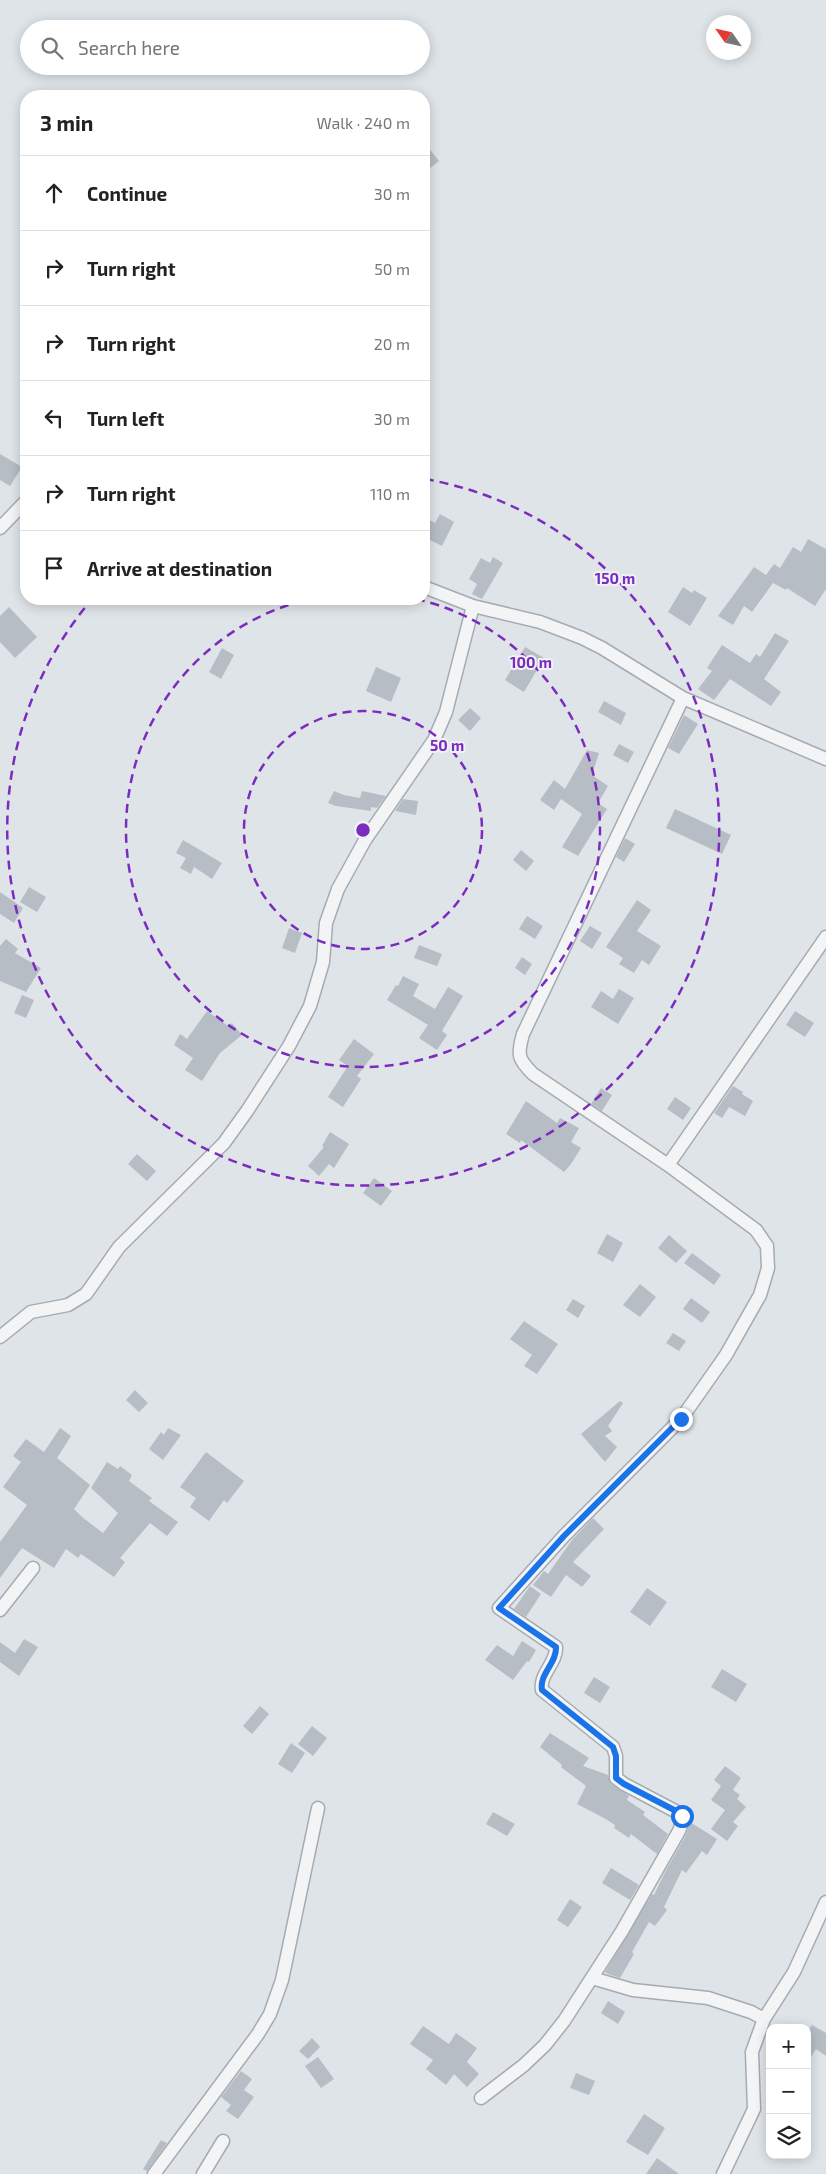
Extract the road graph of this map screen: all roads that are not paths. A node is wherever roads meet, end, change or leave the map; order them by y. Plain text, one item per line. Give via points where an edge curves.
1 (20, 507) edge
2 (0, 528) edge
3 (430, 589) edge
4 (474, 606) junction
5 (683, 698) junction
6 (826, 759) edge
7 (826, 937) edge
8 (668, 1165) junction
9 (0, 1337) edge
10 (33, 1568) dead end
11 (0, 1610) edge
12 (318, 1808) dead end
13 (826, 1902) edge
14 (592, 1978) junction
15 (764, 2019) junction
16 (481, 2098) dead end
17 (224, 2141) dead end
18 (154, 2174) edge
19 (203, 2174) edge
20 (722, 2174) edge

1 - 2 street
3 - 4 street
4 - 5 street via 540,622 582,638
4 - 9 street via 446,712 434,740 366,840 338,889 326,923 323,962 310,1006 289,1046 247,1111 224,1143 119,1247 86,1294 68,1304 31,1312
5 - 6 street
5 - 8 street via 523,1034 518,1052 523,1064 533,1074
7 - 8 street
8 - 14 street via 756,1230 766,1246 768,1268 760,1295 726,1355 681,1419 564,1536 499,1608 556,1647 554,1659 541,1684 542,1690 613,1747 616,1778 682,1816 679,1831
10 - 11 street
12 - 18 street via 282,1980 270,2014
13 - 15 street via 794,1972
14 - 15 street via 633,1990 708,1998
14 - 16 street via 545,2046
15 - 20 street via 752,2052 754,2109
17 - 19 street

